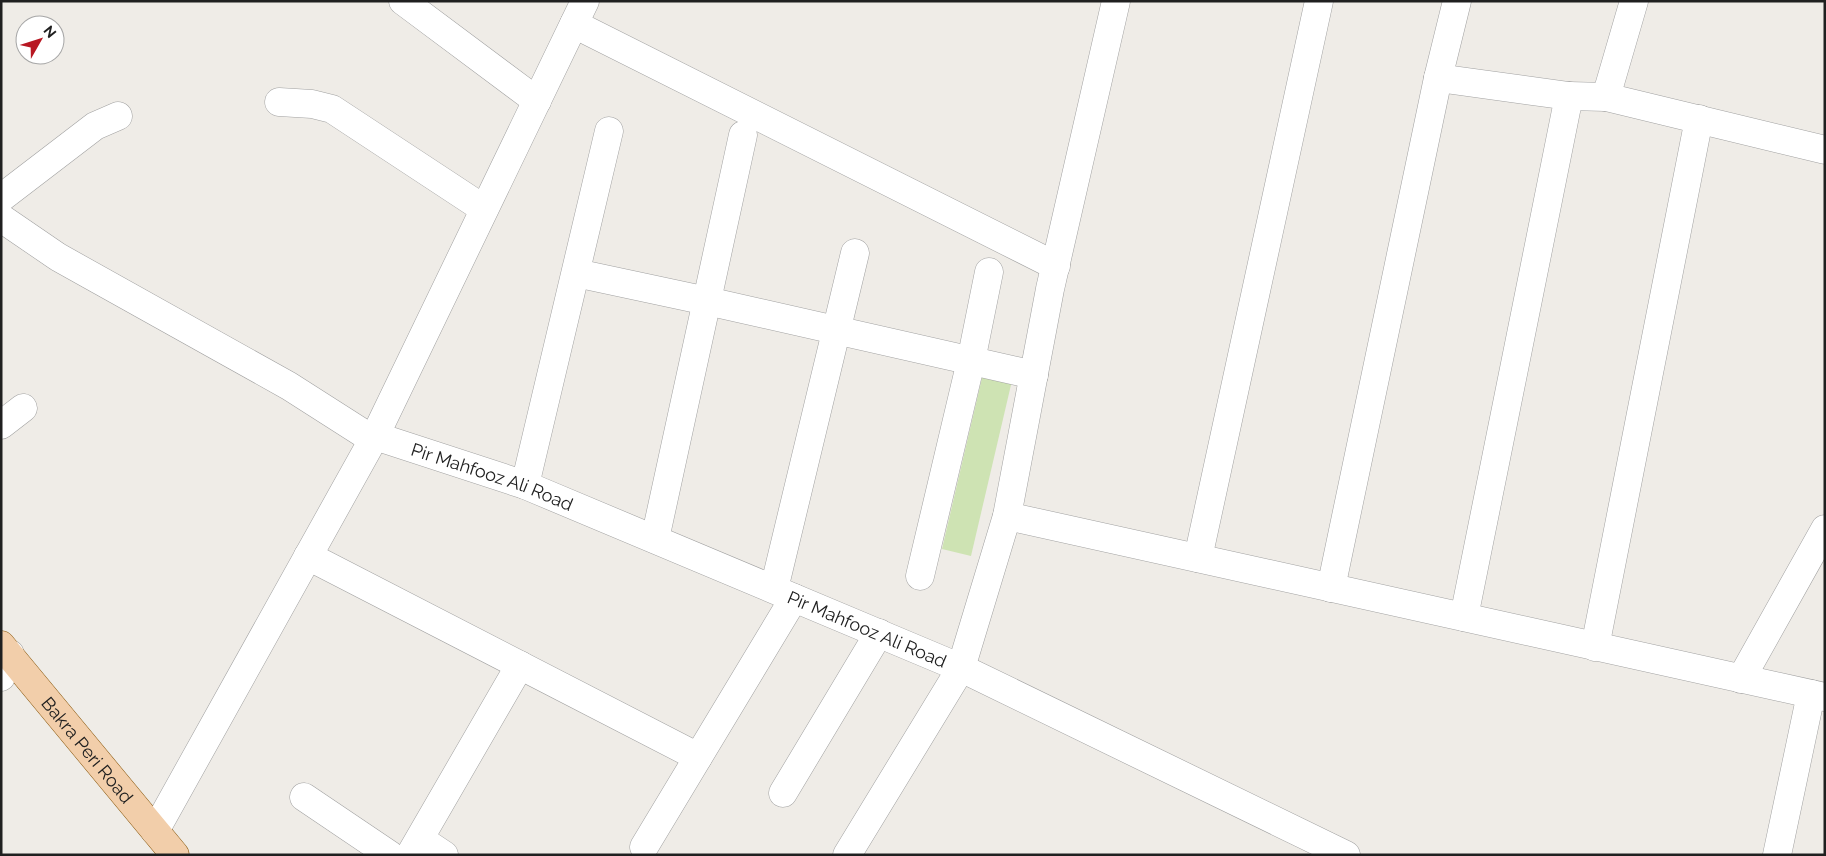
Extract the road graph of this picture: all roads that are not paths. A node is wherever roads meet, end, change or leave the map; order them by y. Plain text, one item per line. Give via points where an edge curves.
1 (403, 1) edge
2 (1116, 1) edge
3 (1319, 1) edge
4 (1457, 1) edge
5 (1634, 1) edge
6 (580, 12) edge
7 (1438, 78) junction
8 (1569, 96) junction
9 (1606, 97) junction
10 (537, 101) junction
11 (279, 102) dead end
12 (118, 116) dead end
13 (1698, 119) junction
14 (610, 131) dead end
15 (742, 135) dead end
16 (1825, 150) edge
17 (1, 198) edge
18 (484, 209) junction
19 (1, 218) edge
20 (855, 253) dead end
21 (1056, 266) junction
22 (989, 272) dead end
23 (576, 273) junction
24 (707, 301) junction
25 (836, 331) junction
26 (970, 361) junction
27 (1034, 375) junction
28 (23, 408) dead end
29 (1, 425) edge
30 (373, 437) junction
31 (525, 485) junction
32 (1007, 516) junction
33 (655, 539) junction
34 (1822, 540) edge
35 (308, 556) junction
36 (1198, 558) junction
37 (920, 576) dead end
38 (1331, 588) junction
39 (784, 594) junction
40 (1464, 617) junction
41 (879, 634) junction
42 (1595, 647) junction
43 (4, 659) edge
44 (520, 665) junction
45 (962, 668) junction
46 (1741, 679) junction
47 (1818, 696) edge
48 (698, 757) junction
49 (783, 793) dead end
50 (304, 797) dead end
51 (155, 831) junction
52 (415, 847) edge
53 (644, 847) dead end
54 (175, 855) edge
55 (390, 855) edge
56 (444, 855) edge
57 (847, 855) edge
58 (1346, 855) edge
59 (1777, 855) edge

1 - 10 street
2 - 21 street
3 - 36 street
4 - 7 street
5 - 9 street
6 - 10 street
6 - 21 street
7 - 8 street
7 - 38 street
8 - 9 street
8 - 40 street
9 - 13 street
10 - 18 street
11 - 18 street via 332,109
12 - 17 street via 95,126
13 - 16 street
13 - 42 street
14 - 23 street
15 - 24 street
18 - 30 street
19 - 30 street, Pir Mahfooz Ali Road via 58,257 289,386
20 - 25 street
21 - 27 street
22 - 26 street
23 - 24 street
23 - 31 street
24 - 25 street
24 - 33 street
25 - 26 street
25 - 39 street
26 - 27 street
26 - 37 street
27 - 32 street
28 - 29 street
30 - 31 street, Pir Mahfooz Ali Road
30 - 35 street
31 - 33 street, Pir Mahfooz Ali Road
32 - 36 street
32 - 45 street
33 - 39 street, Pir Mahfooz Ali Road
34 - 46 street
35 - 44 street
35 - 51 street
36 - 38 street
38 - 40 street
39 - 41 street, Pir Mahfooz Ali Road
39 - 48 street
40 - 42 street
41 - 45 street, Pir Mahfooz Ali Road
41 - 49 street
42 - 46 street
43 - 51 main road, Bakra Peri Road
44 - 48 street
44 - 52 street
45 - 57 street
45 - 58 street, Pir Mahfooz Ali Road
46 - 47 street
47 - 59 street
48 - 53 street
50 - 55 street
51 - 54 main road, Bakra Peri Road
52 - 56 street

